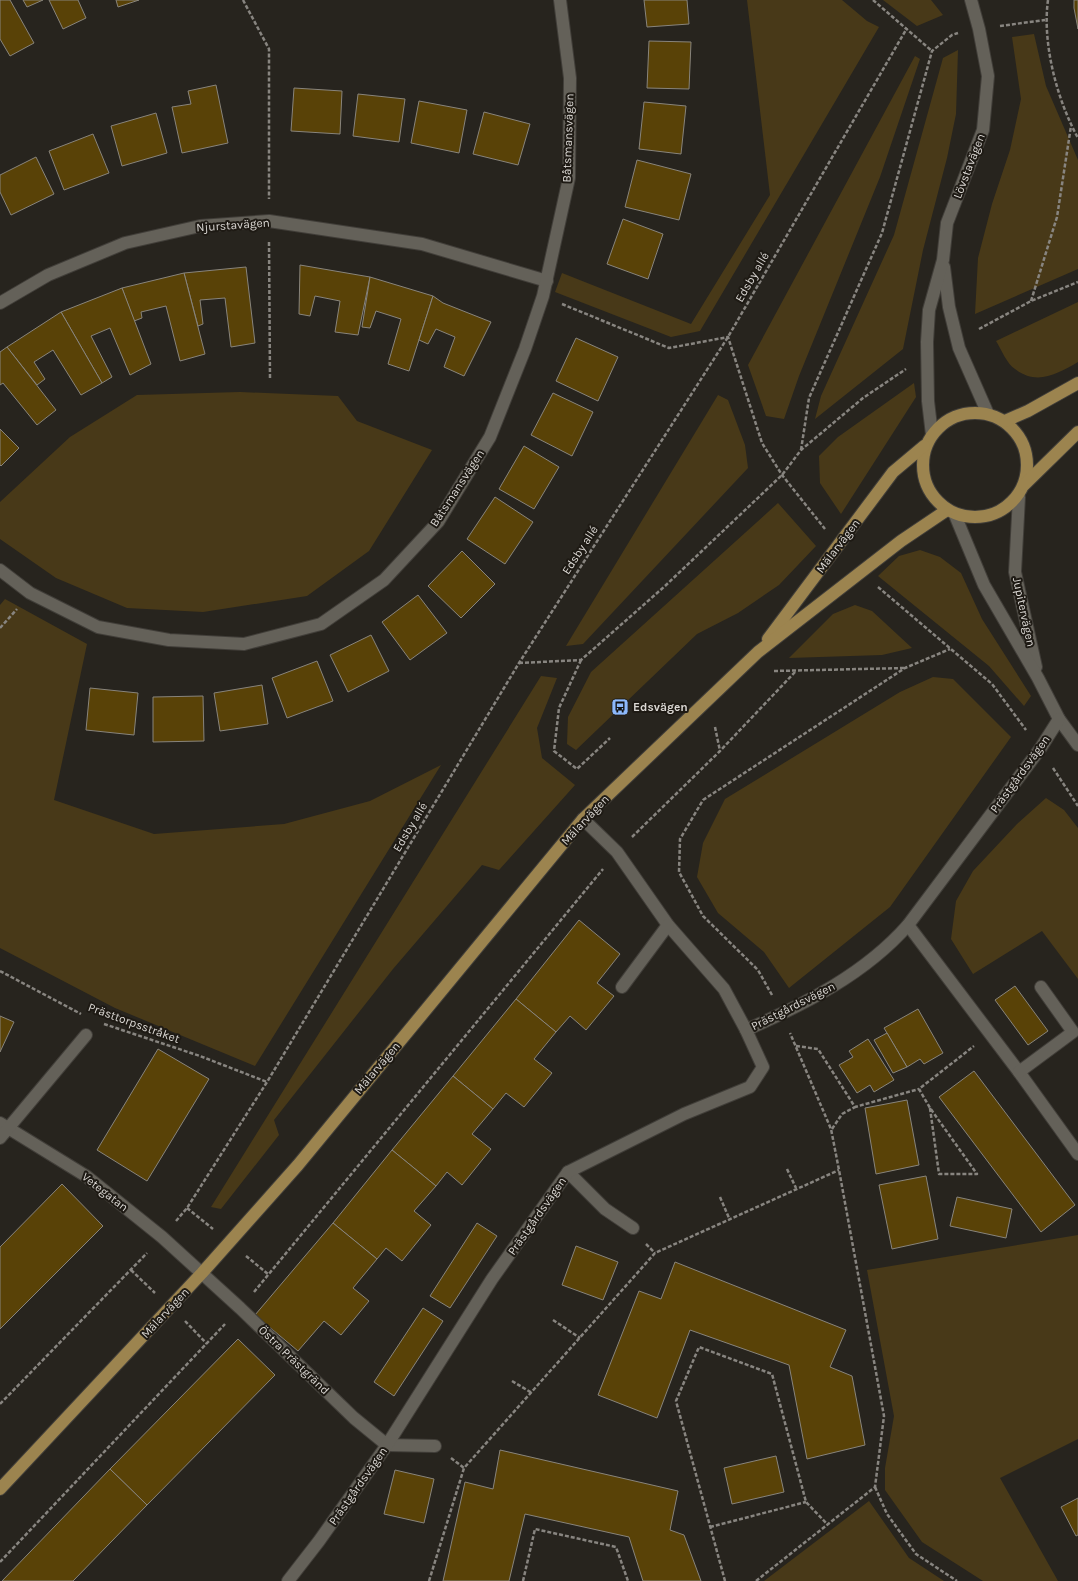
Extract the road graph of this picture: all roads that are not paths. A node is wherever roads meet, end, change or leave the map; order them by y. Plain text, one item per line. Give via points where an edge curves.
1 (560, 0) edge
2 (971, 0) edge
3 (943, 260) junction
4 (547, 281) junction
5 (0, 303) edge
6 (1078, 383) edge
7 (988, 414) junction
8 (1005, 421) junction
9 (1078, 432) edge
10 (932, 435) junction
11 (924, 446) junction
12 (1024, 485) junction
13 (1019, 497) junction
14 (951, 513) junction
15 (0, 570) edge
16 (758, 652) junction
17 (1038, 678) junction
18 (1059, 719) junction
19 (1078, 745) edge
20 (583, 819) junction
21 (668, 925) junction
22 (908, 925) junction
23 (622, 987) dead end
24 (1041, 987) dead end
25 (746, 1030) junction
26 (86, 1035) dead end
27 (1020, 1072) junction
28 (5, 1125) edge
29 (0, 1138) edge
30 (1078, 1154) edge
31 (568, 1172) junction
32 (633, 1228) dead end
33 (202, 1273) junction
34 (386, 1445) junction
35 (435, 1446) dead end
36 (0, 1489) edge
37 (288, 1581) edge

1 - 4 street, Båtsmansvägen via 570,78 568,178
2 - 3 street, Lövstavägen via 988,76 983,130 947,223
3 - 7 street, Lövstavägen via 948,307 959,348
3 - 10 street, Lövstavägen via 929,310 926,342
4 - 5 street, Njurstavägen via 422,244 269,221 200,226 125,243 48,275
4 - 15 street, Båtsmansvägen via 525,349 490,437 438,522 384,580 320,624 244,644 169,640 98,627 30,593
6 - 8 main road
7 - 8 main road
7 - 10 main road via 968,413 955,417
8 - 12 main road via 1021,440 1027,470
9 - 12 main road
10 - 11 main road
11 - 14 main road via 921,457 925,480 939,503
11 - 16 main road, Mälarvägen via 894,472
12 - 13 main road
13 - 14 main road via 1000,511 986,516 972,519
13 - 17 street, Jupitervägen via 1015,572
14 - 16 main road, Mälarvägen via 902,541
14 - 17 street, Jupitervägen via 984,585
16 - 20 main road, Mälarvägen
17 - 18 street, Jupitervägen
18 - 19 street, Jupitervägen
18 - 22 street, Prästgårdsvägen via 1040,749
20 - 21 street via 617,852
20 - 33 main road, Mälarvägen via 298,1165
21 - 23 street
21 - 25 street via 724,989
22 - 25 street, Prästgårdsvägen via 892,944 854,974 782,1014
22 - 27 street
24 - 27 street via 1073,1032
25 - 31 street, Prästgårdsvägen via 763,1067 750,1087 684,1114
26 - 28 street
27 - 30 street
28 - 29 street
28 - 33 street, Vetegatan via 86,1176
31 - 32 street via 605,1209
31 - 34 street, Prästgårdsvägen via 488,1286
33 - 34 street, Östra Prästgränd via 354,1418
33 - 36 main road, Mälarvägen
34 - 35 street
34 - 37 street, Prästgårdsvägen

